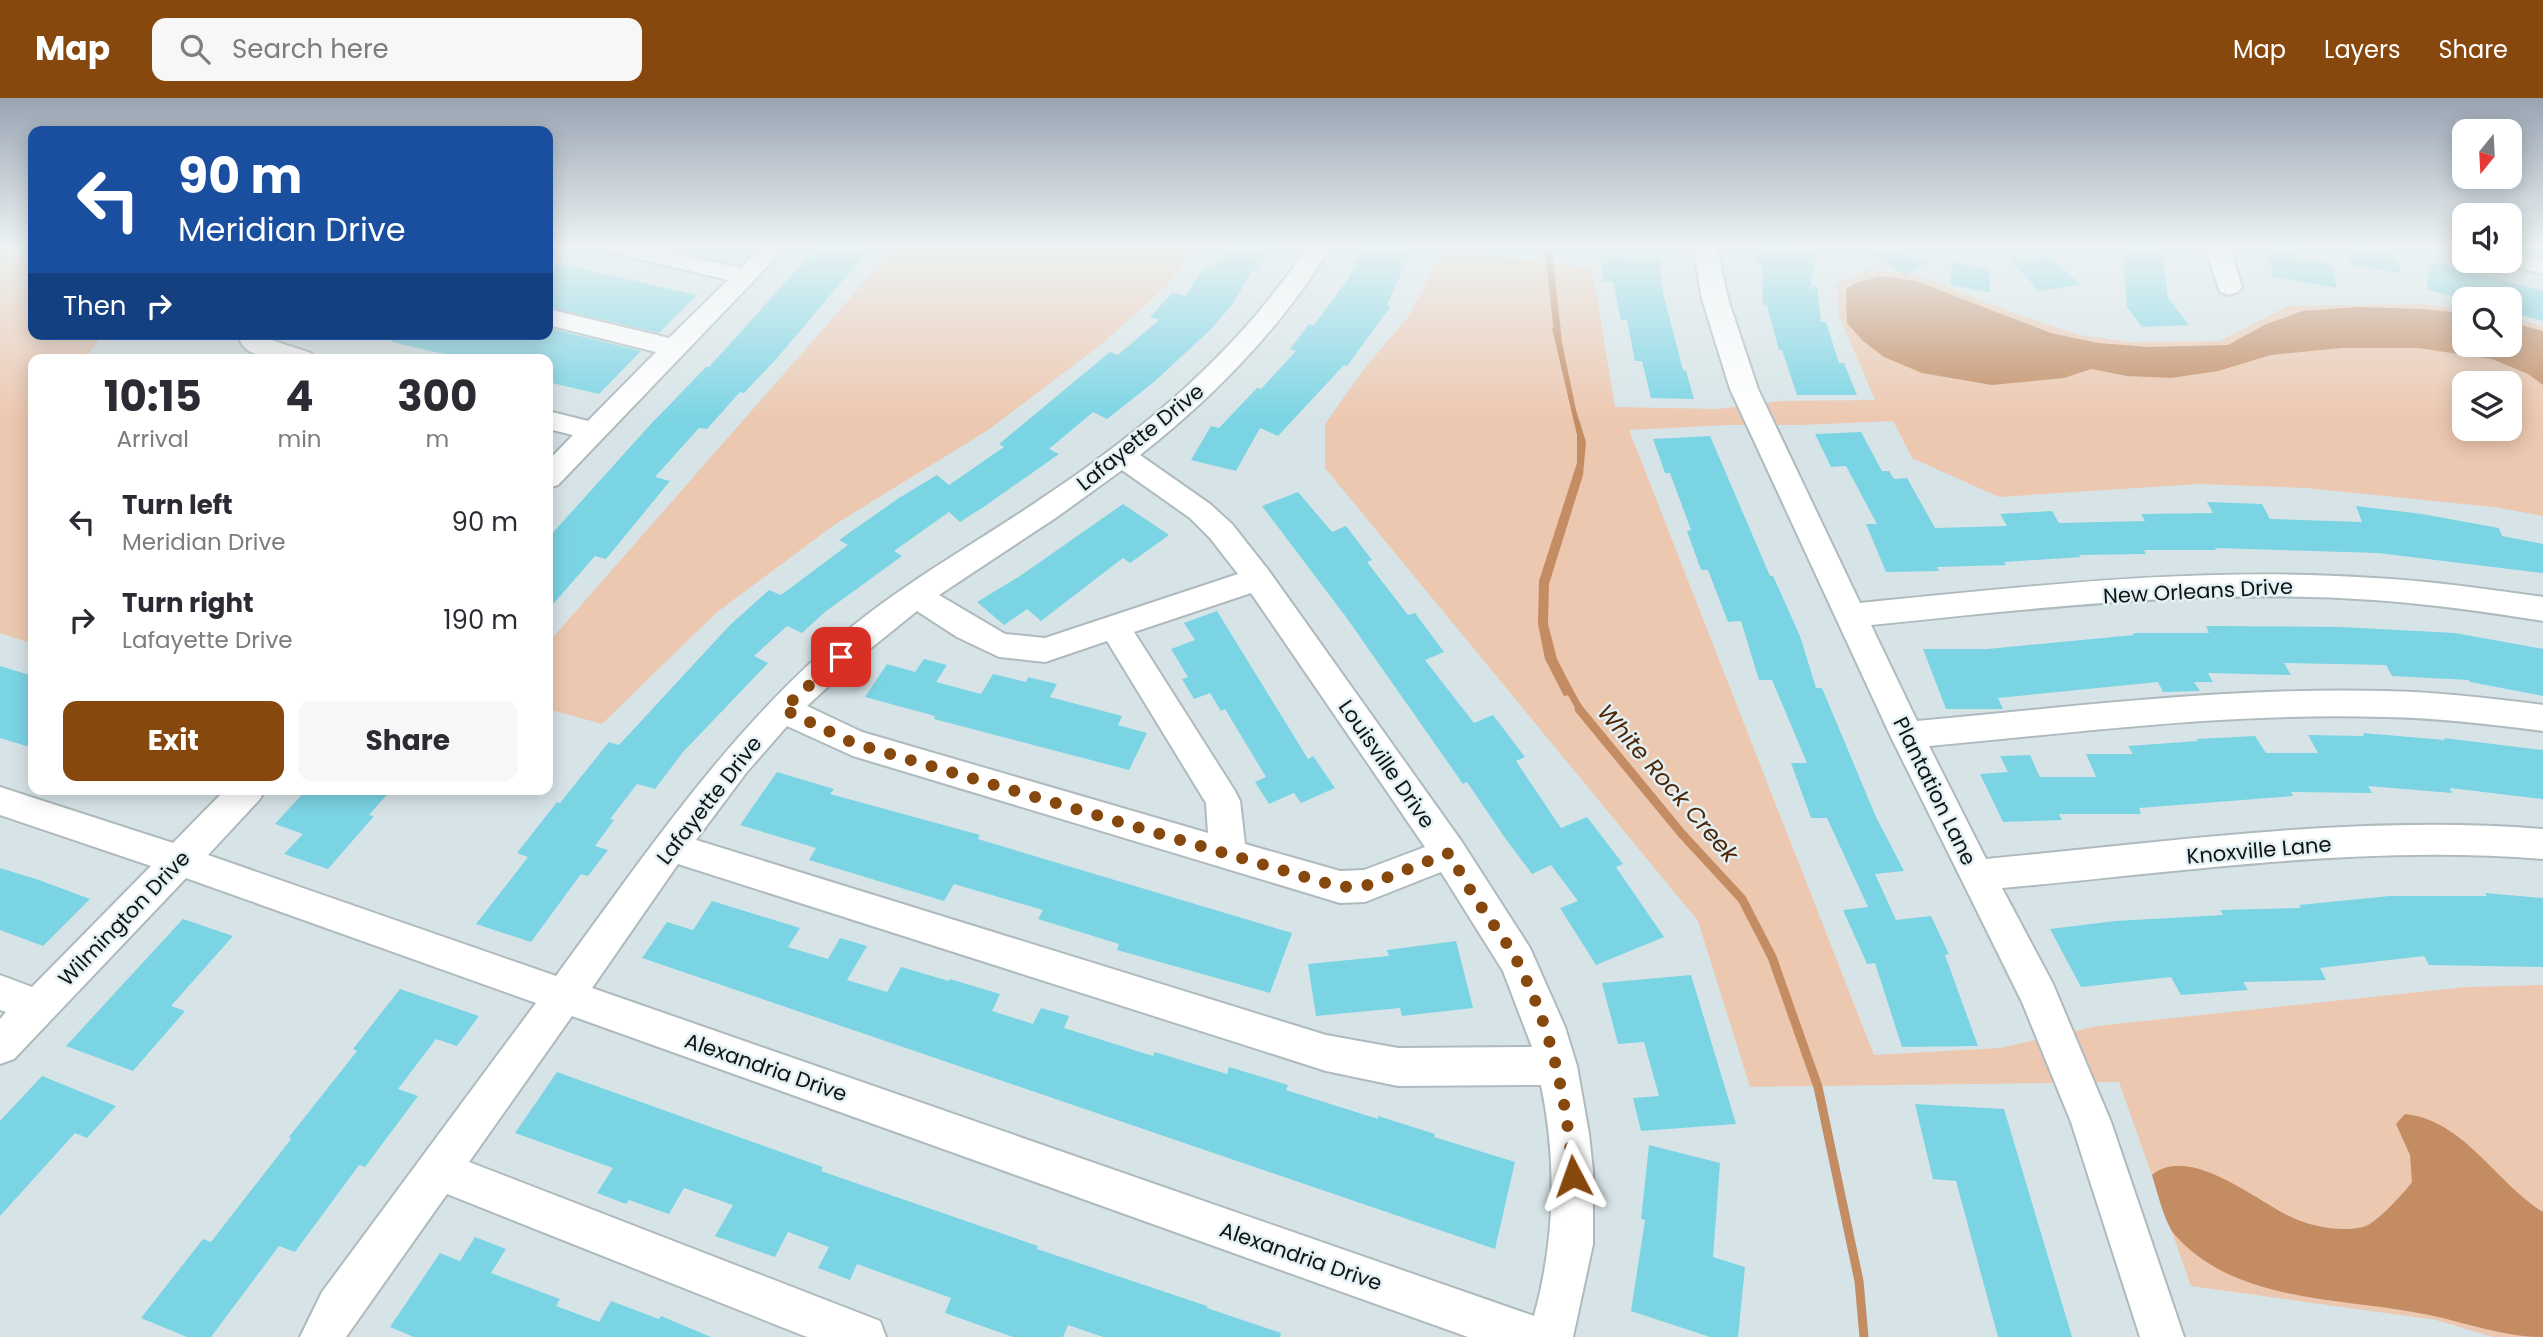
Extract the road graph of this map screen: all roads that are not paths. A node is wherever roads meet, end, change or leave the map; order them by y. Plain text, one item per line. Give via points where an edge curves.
1 (716, 305) edge
2 (1279, 305) edge
3 (1718, 305) edge
4 (553, 318) edge
5 (252, 340) edge
6 (675, 348) junction
7 (284, 354) edge
8 (553, 420) edge
9 (593, 431) junction
10 (1120, 455) junction
11 (553, 473) edge
12 (1258, 579) junction
13 (916, 595) junction
14 (2543, 609) edge
15 (1852, 615) junction
16 (1115, 628) junction
17 (783, 709) junction
18 (2543, 718) edge
19 (1907, 735) junction
20 (242, 795) edge
21 (0, 801) edge
22 (2543, 844) edge
23 (671, 846) junction
24 (1228, 853) junction
25 (1449, 853) junction
26 (179, 860) junction
27 (1976, 876) junction
28 (0, 992) edge
29 (564, 996) junction
30 (38, 1007) junction
31 (0, 1046) edge
32 (1557, 1066) junction
33 (438, 1170) junction
34 (322, 1337) edge
35 (864, 1337) edge
36 (1531, 1337) edge
37 (1551, 1337) edge
38 (2162, 1337) edge

1 - 6 street
2 - 10 street, Lafayette Drive via 1237,352
3 - 15 street, Plantation Lane via 1744,389
4 - 6 street
5 - 7 street
6 - 9 street
8 - 9 street
9 - 11 street
10 - 12 street, Louisville Drive via 1200,511
10 - 13 street, Lafayette Drive via 1067,496
12 - 16 street
12 - 25 street, Louisville Drive
13 - 16 street via 986,640 1014,649 1056,648
13 - 17 street, Lafayette Drive
14 - 15 street, New Orleans Drive via 2427,593 2296,585
15 - 19 street, Plantation Lane
16 - 24 street via 1223,801
17 - 23 street, Lafayette Drive
17 - 24 street via 853,743
18 - 19 street via 2428,706 2305,703
19 - 27 street, Plantation Lane
20 - 26 street, Wilmington Drive
21 - 26 street, Alexandria Drive
22 - 27 street, Knoxville Lane via 2481,839 2344,842
23 - 29 street, Lafayette Drive
23 - 32 street via 1326,1053 1398,1067
24 - 25 street via 1353,888
25 - 32 street, Louisville Drive via 1517,961 1536,1001
26 - 29 street, Alexandria Drive
26 - 30 street, Wilmington Drive
27 - 38 street, Plantation Lane via 2039,996 2067,1063
28 - 30 street
29 - 33 street, Lafayette Drive
29 - 36 street, Alexandria Drive
30 - 31 street, Wilmington Drive
32 - 37 street, Louisville Drive via 1570,1135 1571,1246
33 - 34 street, Lafayette Drive
33 - 35 street

